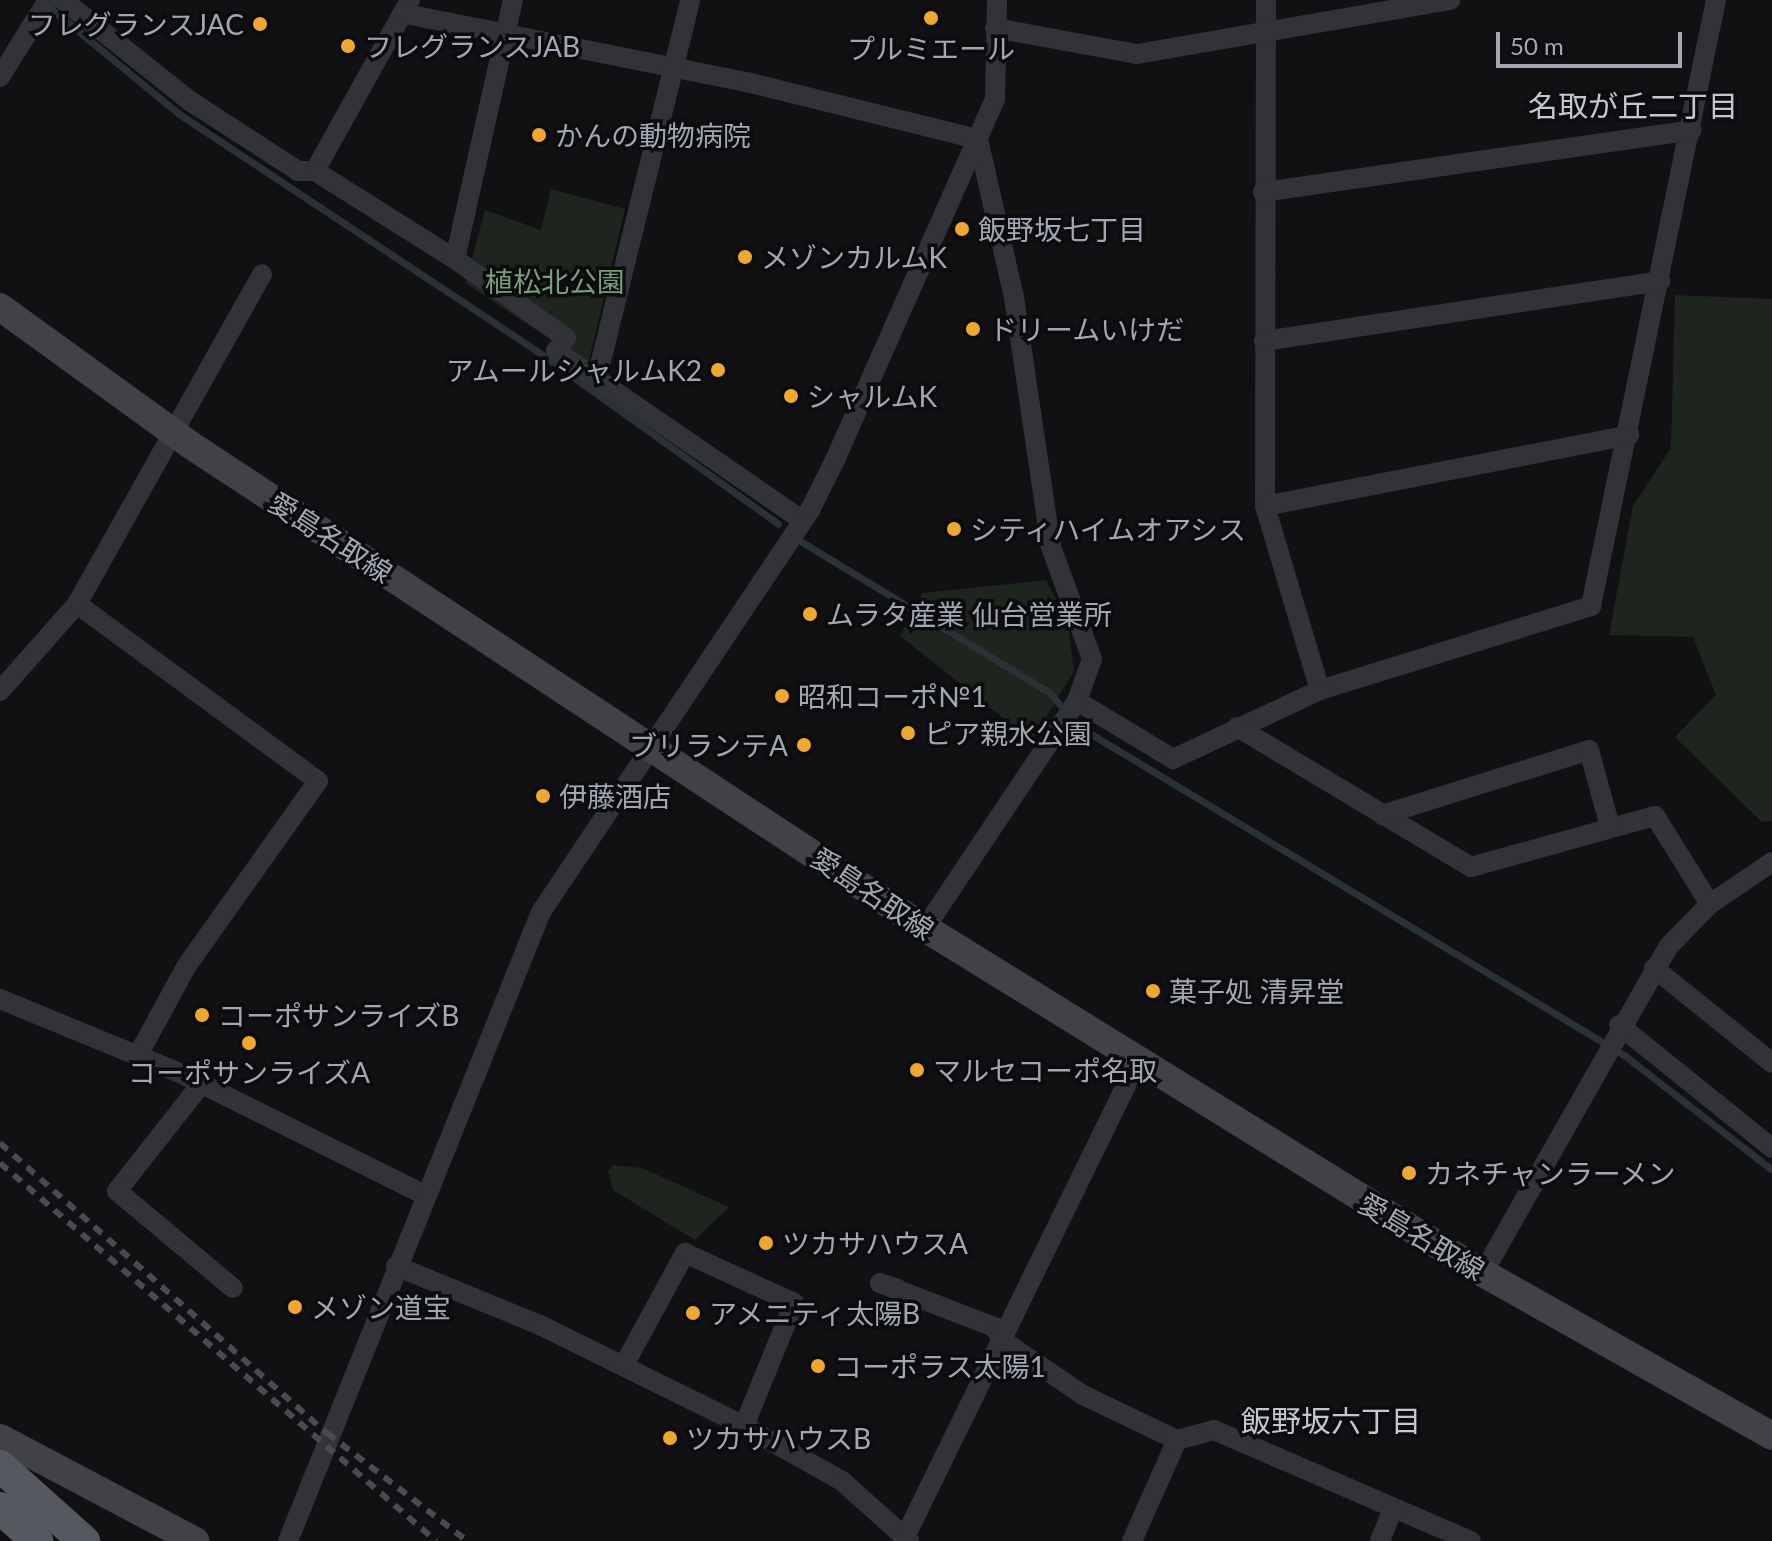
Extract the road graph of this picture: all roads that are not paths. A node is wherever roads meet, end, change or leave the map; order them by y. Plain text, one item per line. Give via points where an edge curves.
1 (63, 0) edge
2 (513, 0) edge
3 (690, 0) edge
4 (997, 0) edge
5 (1266, 0) edge
6 (1450, 0) edge
7 (1716, 0) edge
8 (408, 7) edge
9 (45, 8) edge
10 (995, 28) junction
11 (1263, 34) junction
12 (507, 35) junction
13 (675, 67) junction
14 (0, 77) edge
15 (1692, 130) junction
16 (978, 139) junction
17 (315, 171) junction
18 (1263, 192) junction
19 (455, 259) junction
20 (262, 274) dead end
21 (1660, 281) junction
22 (0, 307) edge
23 (1264, 341) junction
24 (597, 377) junction
25 (171, 431) junction
26 (1629, 435) junction
27 (1265, 506) junction
28 (802, 520) junction
29 (77, 604) junction
30 (1320, 690) junction
31 (0, 691) edge
32 (1077, 701) junction
33 (1237, 727) junction
34 (649, 743) junction
35 (1382, 815) junction
36 (1610, 827) junction
37 (1772, 862) edge
38 (1710, 904) junction
39 (925, 928) junction
40 (1654, 968) junction
41 (0, 999) edge
42 (1618, 1028) junction
43 (137, 1057) junction
44 (1138, 1061) junction
45 (1772, 1063) edge
46 (202, 1083) junction
47 (1772, 1148) edge
48 (425, 1195) junction
49 (396, 1266) junction
50 (1483, 1273) junction
51 (233, 1288) dead end
52 (898, 1289) dead end
53 (1002, 1340) junction
54 (624, 1365) junction
55 (744, 1426) junction
56 (1772, 1436) edge
57 (0, 1438) edge
58 (1177, 1440) junction
59 (0, 1466) edge
60 (0, 1508) edge
61 (1393, 1508) junction
62 (905, 1540) edge
63 (37, 1541) edge
64 (84, 1541) edge
65 (195, 1541) edge
66 (288, 1541) edge
67 (1132, 1541) edge
68 (1380, 1541) edge
69 (1471, 1541) edge

1 - 17 street via 190,101 298,171
2 - 12 street
3 - 13 street
4 - 10 street
5 - 11 street
6 - 11 street
7 - 15 street
8 - 12 street
8 - 17 street
9 - 14 street
10 - 11 street via 1137,54
10 - 16 street via 995,99
11 - 18 street
12 - 13 street
12 - 19 street
13 - 16 street
13 - 24 street
15 - 18 street
15 - 21 street
16 - 28 street
16 - 32 street via 1014,297 1051,547 1092,659
17 - 19 street
18 - 23 street
19 - 24 street via 566,338 556,351
20 - 25 street
21 - 23 street
21 - 26 street
22 - 25 main road, 愛島名取線
23 - 27 street
24 - 28 street
25 - 29 street
25 - 34 main road, 愛島名取線
26 - 27 street
26 - 30 street via 1591,606
27 - 30 street
28 - 34 street
29 - 31 street
29 - 43 street via 318,781 186,967
30 - 33 street
32 - 33 street via 1173,759
32 - 39 street
33 - 35 street
34 - 39 main road, 愛島名取線
34 - 48 street via 541,912
35 - 36 street via 1471,867
35 - 36 street via 1589,750
36 - 38 street via 1655,816
37 - 38 street
38 - 40 street
39 - 44 main road, 愛島名取線
40 - 42 street
40 - 45 street
41 - 43 street
42 - 47 street
42 - 50 street
43 - 46 street
44 - 50 main road, 愛島名取線
44 - 53 street
46 - 48 street
46 - 51 street via 117,1191
48 - 49 street
49 - 54 street
49 - 66 street
50 - 56 main road, 愛島名取線
52 - 53 street via 880,1283 994,1327
53 - 58 street via 1083,1395
53 - 62 street
54 - 55 street
54 - 55 street via 685,1253 794,1303
55 - 62 street via 842,1481
57 - 65 main road
58 - 61 street via 1214,1430
58 - 67 street
59 - 64 highway
60 - 63 highway
61 - 68 street
61 - 69 street

